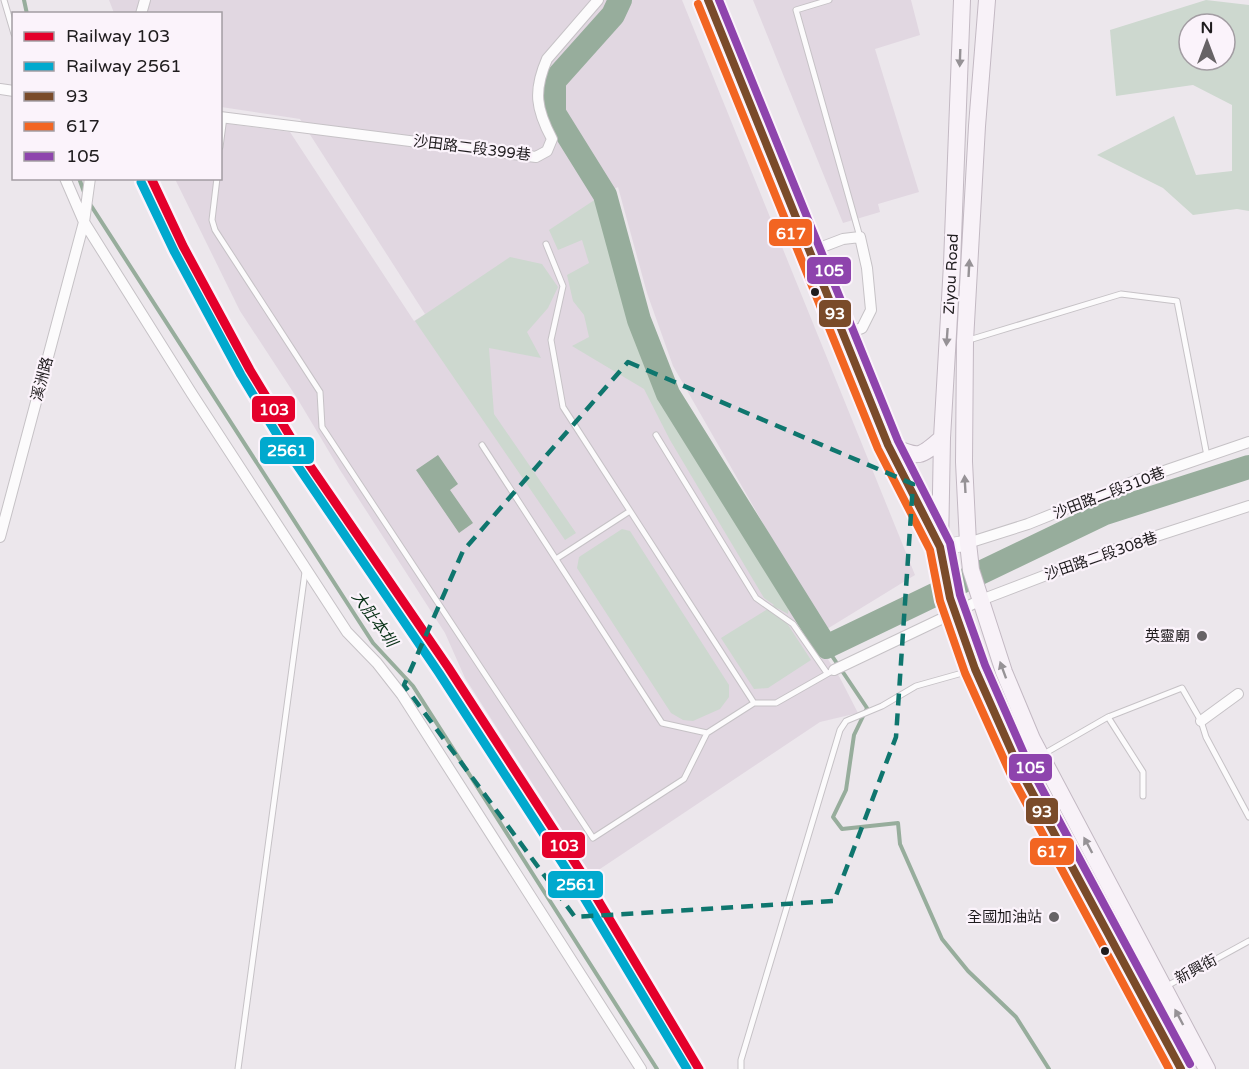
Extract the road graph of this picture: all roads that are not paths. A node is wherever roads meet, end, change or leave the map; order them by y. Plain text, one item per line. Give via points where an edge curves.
1 (4, 0) edge
2 (598, 0) edge
3 (708, 0) edge
4 (829, 0) edge
5 (962, 0) edge
6 (987, 0) edge
7 (12, 27) edge
8 (222, 117) edge
9 (66, 180) edge
10 (217, 180) edge
11 (90, 181) edge
12 (84, 222) junction
13 (860, 237) junction
14 (546, 244) dead end
15 (809, 252) junction
16 (843, 335) junction
17 (965, 341) junction
18 (656, 435) dead end
19 (942, 438) junction
20 (1249, 442) edge
21 (482, 445) dead end
22 (888, 445) junction
23 (1207, 456) junction
24 (1249, 506) edge
25 (630, 511) junction
26 (0, 537) edge
27 (968, 543) junction
28 (940, 548) junction
29 (556, 559) junction
30 (306, 567) junction
31 (976, 585) junction
32 (952, 605) junction
33 (975, 669) junction
34 (831, 671) junction
35 (1238, 694) dead end
36 (754, 703) junction
37 (1108, 717) junction
38 (1201, 721) junction
39 (707, 733) junction
40 (1040, 756) junction
41 (1143, 796) dead end
42 (1249, 818) edge
43 (1249, 941) edge
44 (1163, 987) junction
45 (1143, 999) junction
46 (238, 1069) edge
47 (641, 1069) edge
48 (741, 1069) edge
49 (1180, 1069) edge
50 (1207, 1069) edge

1 - 7 lane
2 - 8 street, 沙田路二段399巷 via 542,70 537,99 542,121 552,139 547,151 536,157
3 - 15 street
4 - 13 lane via 796,10
5 -> 19 main road, Ziyou Road
17 -> 6 main road, Ziyou Road
9 - 12 street
10 - 39 lane via 212,220 215,230 320,392 322,427 593,838 684,779
11 - 12 street, 溪洲路
12 - 26 street, 溪洲路
12 - 30 street
13 - 15 street
13 - 16 street via 871,310 862,328
14 - 25 lane via 563,286 551,340 563,407
15 - 16 street
16 - 22 street
17 - 23 lane via 1121,294 1177,301
27 -> 17 main road, Ziyou Road
18 - 34 lane via 756,598 794,624
19 - 22 main road via 925,454 913,455
19 - 28 main road, Ziyou Road
20 - 23 street, 沙田路二段310巷
21 - 29 lane
22 - 28 street
23 - 27 street, 沙田路二段310巷
24 - 31 street, 沙田路二段308巷 via 1101,554
25 - 29 lane
25 - 36 lane
27 - 28 street
27 - 31 main road, Ziyou Road
28 - 32 main road, Ziyou Road
29 - 39 lane via 662,723
30 - 46 lane
30 - 47 street via 347,632 402,695
31 - 32 street, 沙田路二段308巷
40 -> 31 main road, Ziyou Road via 1004,672
32 - 33 main road, Ziyou Road
32 - 34 street, 沙田路二段308巷
33 - 45 main road, Ziyou Road via 1020,771
33 - 48 lane via 916,686 846,721 840,730
34 - 36 lane via 776,703
35 - 38 street
36 - 39 lane
37 - 38 lane via 1182,688
37 - 40 lane
37 - 41 lane via 1143,772
38 - 42 lane
44 -> 40 main road, Ziyou Road
43 - 44 lane, 新興街
44 - 45 lane, 新興街
50 -> 44 main road, Ziyou Road
45 - 49 main road, Ziyou Road

